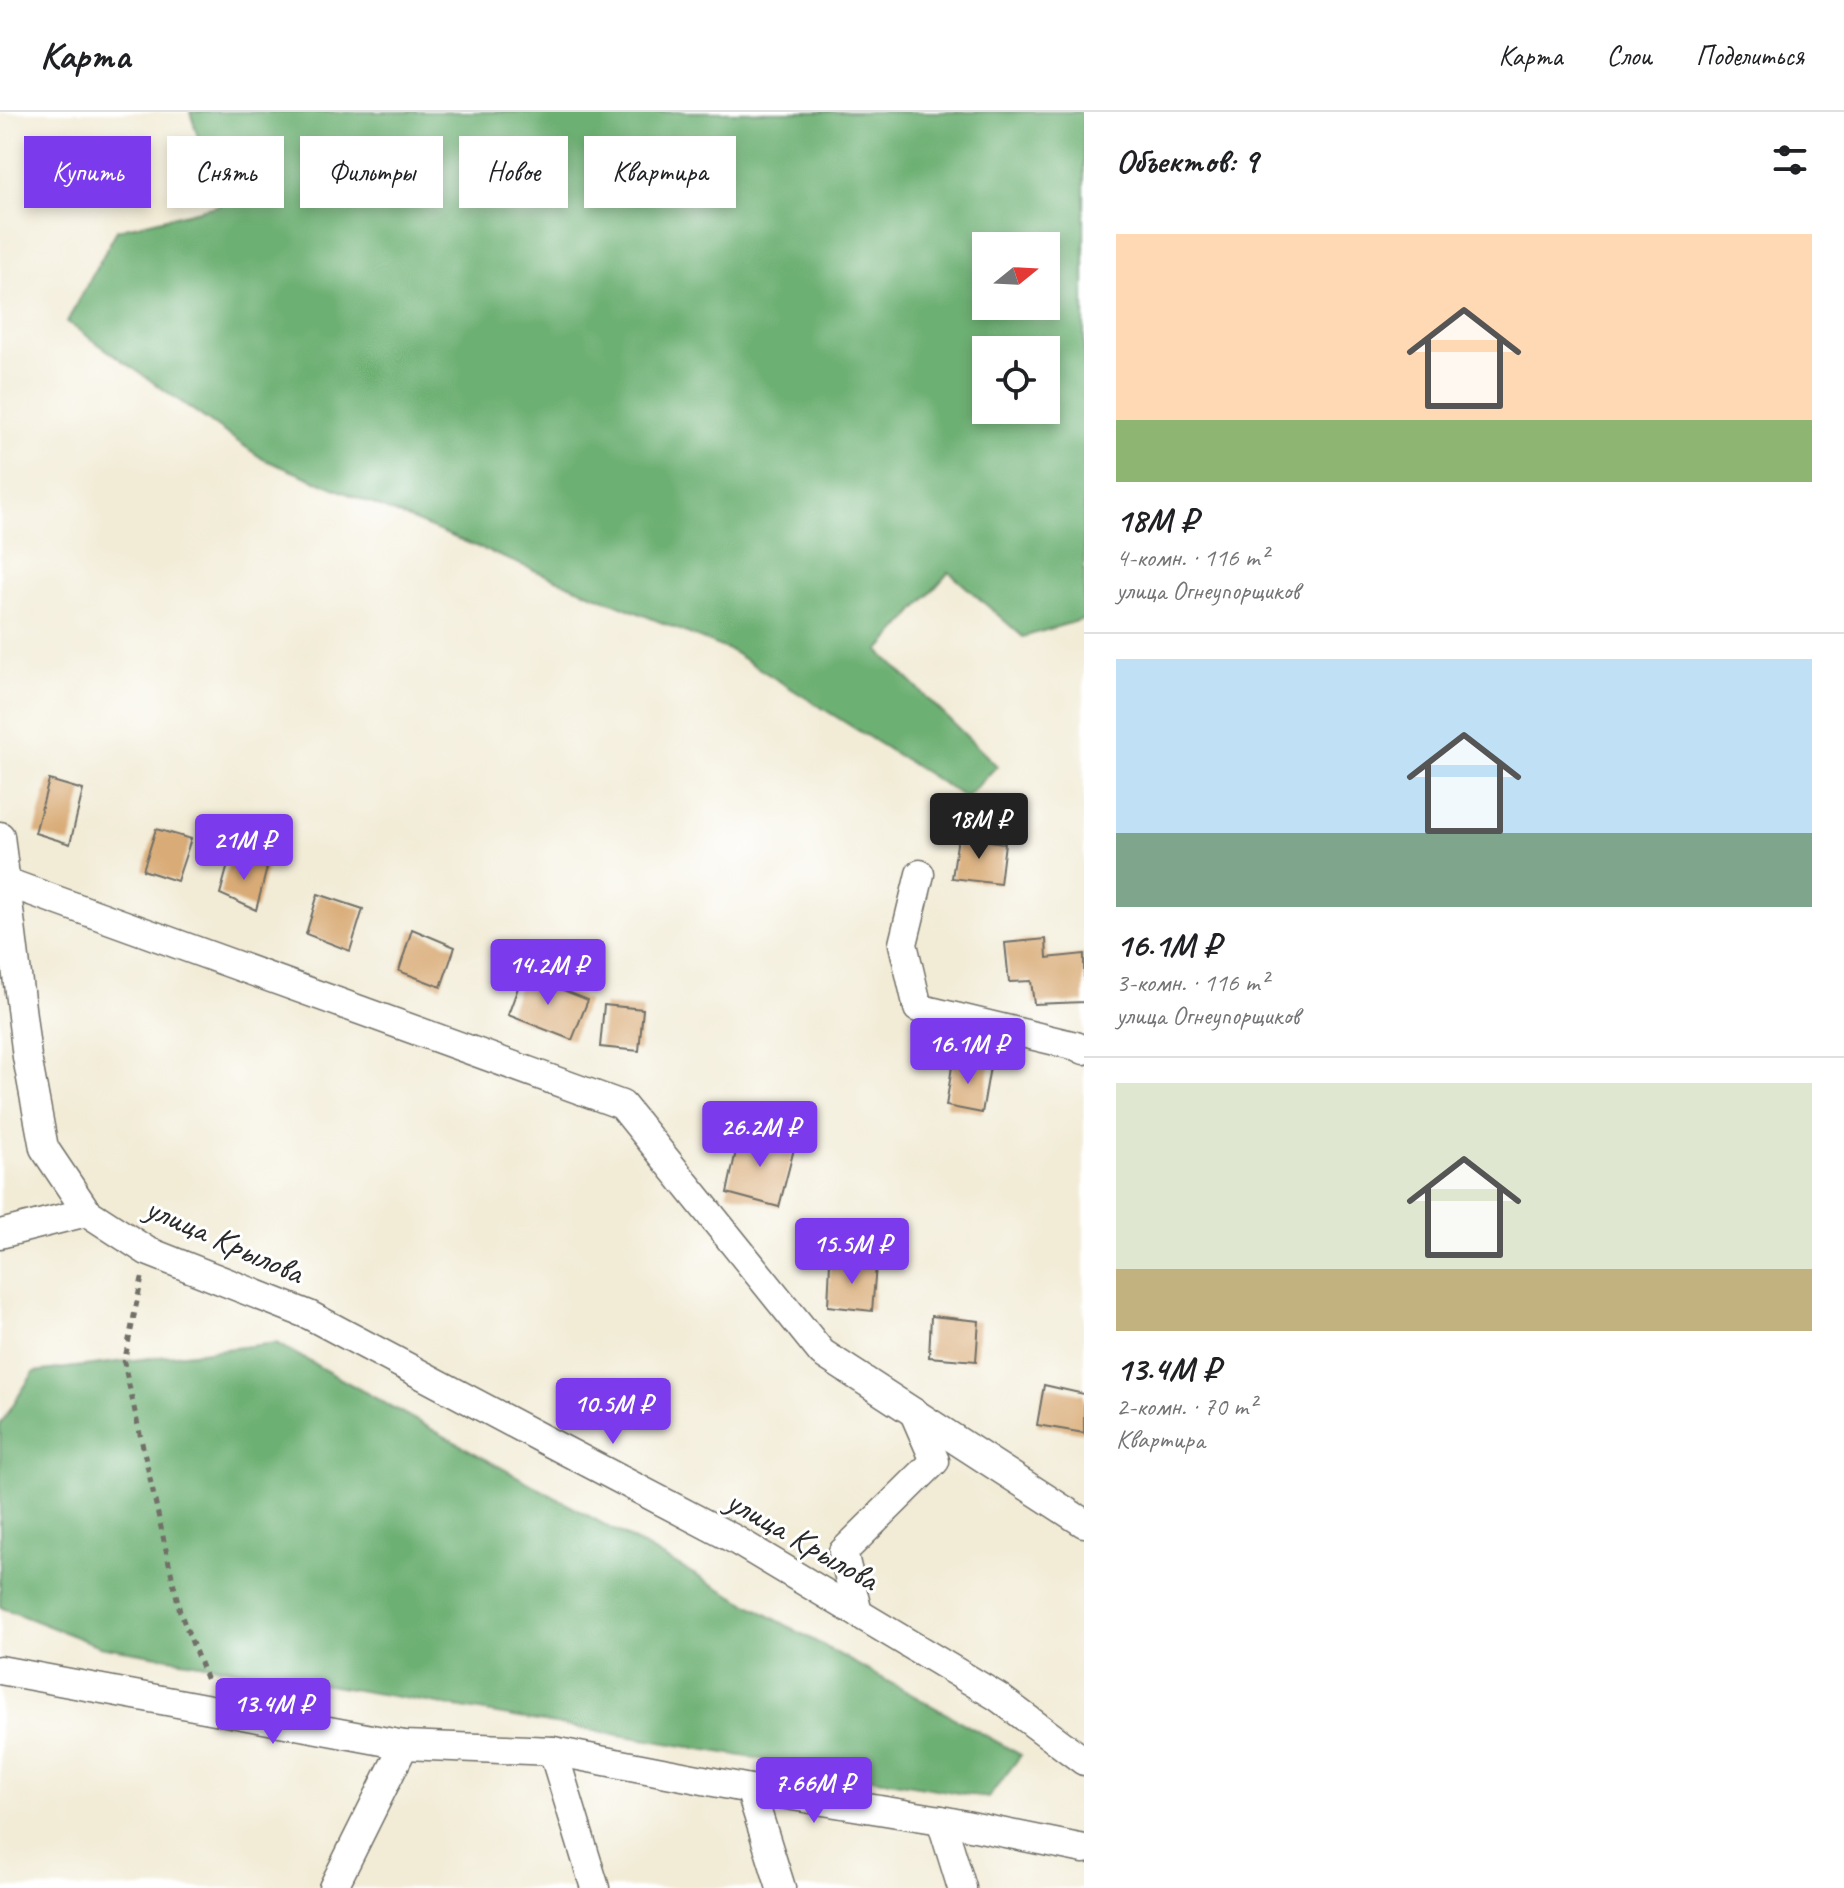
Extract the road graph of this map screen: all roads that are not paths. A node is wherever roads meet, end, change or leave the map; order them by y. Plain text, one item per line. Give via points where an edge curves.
1 (0, 836) edge
2 (920, 874) dead end
3 (6, 882) junction
4 (1084, 1050) edge
5 (87, 1212) junction
6 (0, 1234) edge
7 (914, 1413) junction
8 (975, 1452) junction
9 (935, 1461) junction
10 (1084, 1523) edge
11 (858, 1613) junction
12 (0, 1670) edge
13 (404, 1745) junction
14 (553, 1751) junction
15 (1084, 1761) edge
16 (750, 1789) junction
17 (941, 1820) junction
18 (1084, 1849) edge
19 (333, 1888) edge
20 (595, 1888) edge
21 (781, 1888) edge
22 (962, 1888) edge

1 - 3 street
2 - 4 street via 903,944 918,1008
3 - 5 street via 44,1148
3 - 7 street via 622,1105 822,1353
5 - 6 street
5 - 11 street, улица Крылова via 147,1251 309,1315 734,1539
7 - 8 street
7 - 9 street
8 - 9 street
8 - 10 street
9 - 11 street via 843,1552
11 - 15 street, улица Крылова via 998,1697
12 - 13 street
13 - 14 street
13 - 19 street
14 - 16 street
14 - 20 street
16 - 17 street
16 - 21 street
17 - 18 street
17 - 22 street

